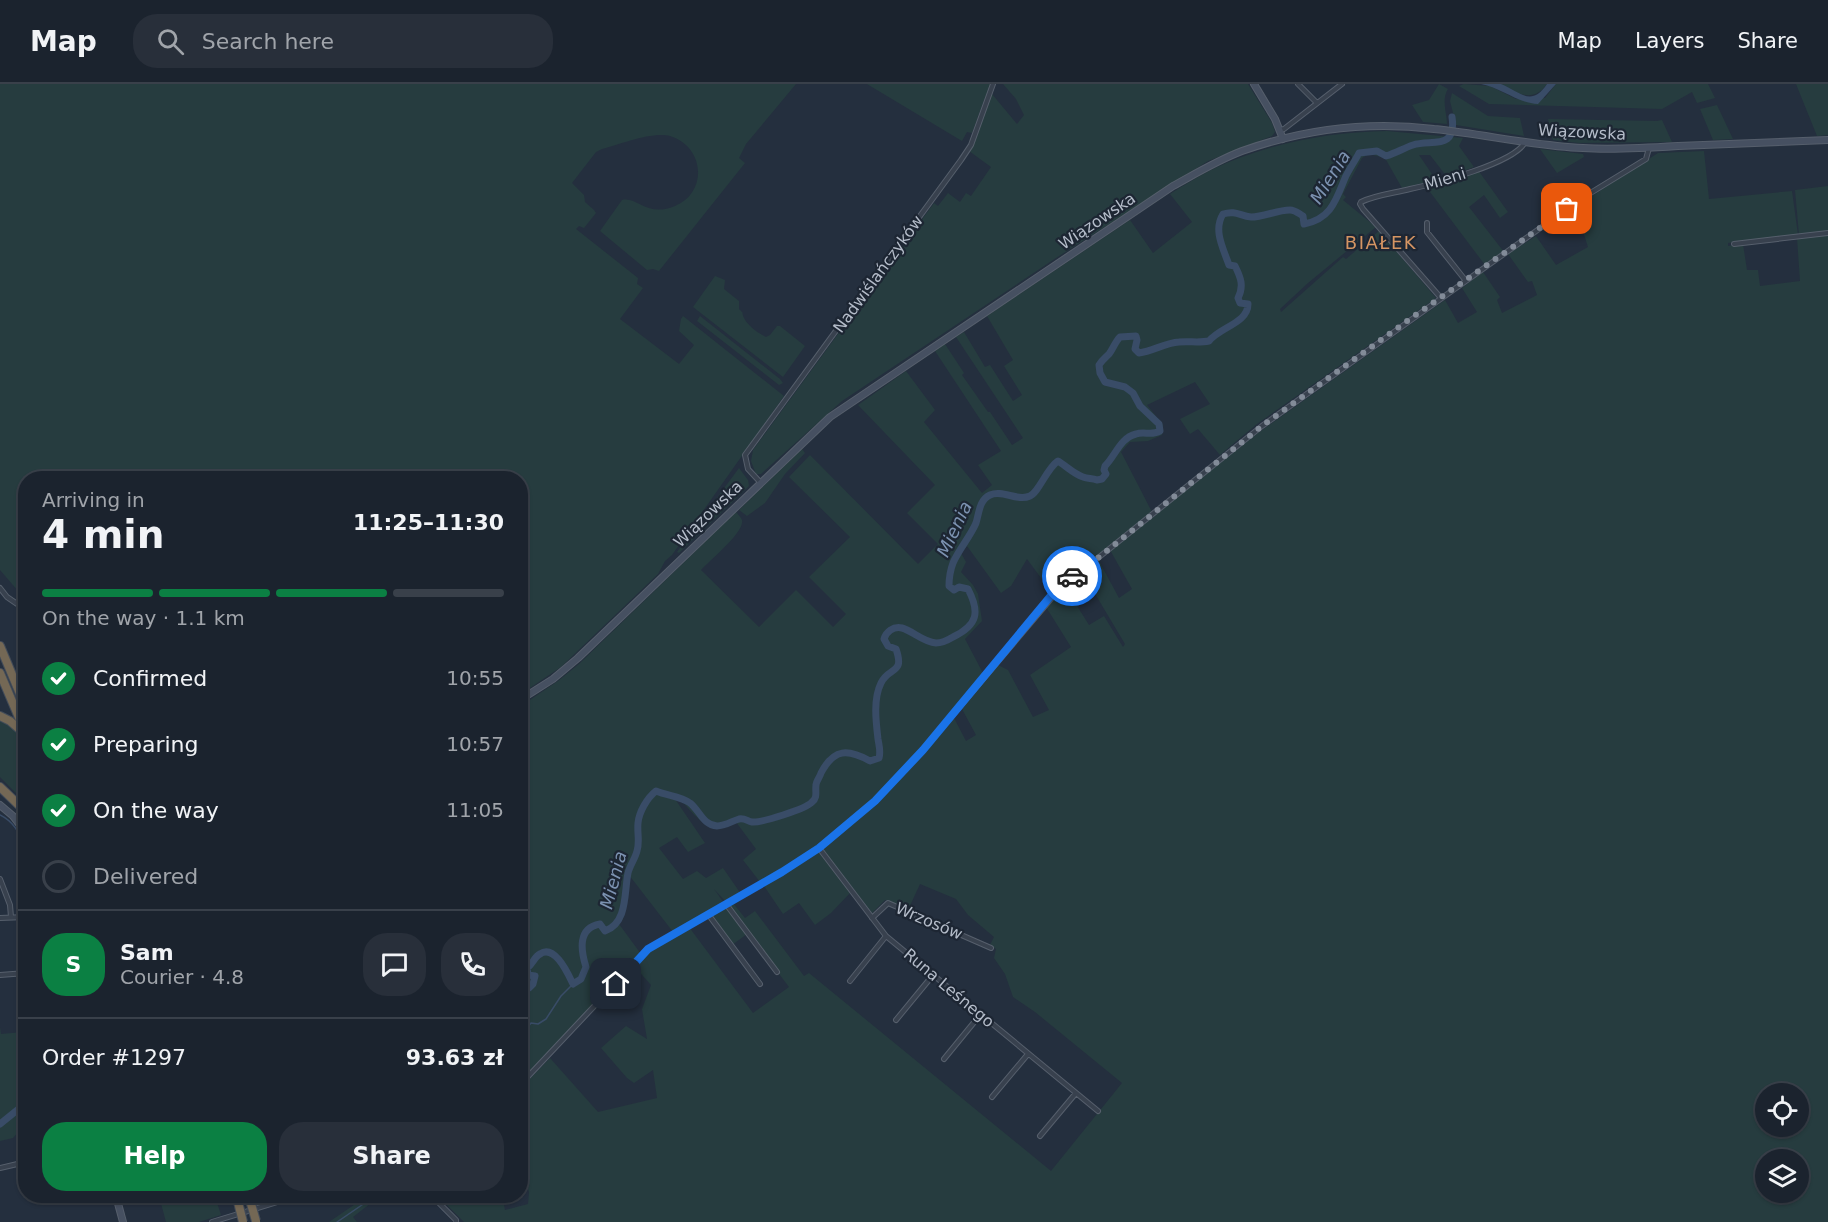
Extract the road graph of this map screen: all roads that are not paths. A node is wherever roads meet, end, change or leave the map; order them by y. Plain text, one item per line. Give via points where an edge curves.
1 (993, 84) edge
2 (1254, 84) edge
3 (1298, 84) edge
4 (1342, 84) edge
5 (1317, 103) junction
6 (1280, 130) junction
7 (1283, 139) junction
8 (1828, 140) edge
9 (1525, 142) junction
10 (1649, 148) junction
11 (1427, 223) dead end
12 (1828, 233) edge
13 (1734, 243) dead end
14 (1466, 281) junction
15 (1441, 298) junction
16 (760, 482) junction
17 (0, 588) edge
18 (18, 605) edge
19 (0, 646) edge
20 (0, 672) edge
21 (18, 688) edge
22 (528, 695) edge
23 (18, 715) edge
24 (0, 716) edge
25 (18, 728) edge
26 (0, 781) edge
27 (0, 787) edge
28 (18, 798) edge
29 (18, 804) edge
30 (0, 805) edge
31 (18, 823) edge
32 (819, 848) junction
33 (0, 879) edge
34 (726, 904) junction
35 (708, 914) junction
36 (10, 917) junction
37 (18, 917) edge
38 (0, 918) edge
39 (872, 918) junction
40 (886, 936) junction
41 (991, 948) dead end
42 (777, 972) dead end
43 (18, 974) edge
44 (0, 975) edge
45 (933, 975) junction
46 (850, 981) dead end
47 (760, 984) dead end
48 (980, 1015) junction
49 (896, 1020) dead end
50 (1028, 1054) junction
51 (944, 1059) dead end
52 (528, 1076) edge
53 (1076, 1093) junction
54 (992, 1097) dead end
55 (1098, 1111) dead end
56 (1040, 1136) dead end
57 (18, 1163) edge
58 (0, 1168) edge
59 (118, 1203) edge
60 (238, 1203) edge
61 (251, 1203) edge
62 (274, 1203) edge
63 (439, 1203) edge
64 (256, 1221) edge
65 (123, 1222) edge
66 (212, 1222) edge
67 (243, 1222) edge
68 (456, 1222) edge

1 - 16 street, Nadwiślańczyków via 961,160 745,455 748,469
2 - 6 main road
3 - 5 street
4 - 5 street
5 - 6 street
6 - 7 main road
7 - 9 main road, Wiązowska via 1354,127 1410,126
7 - 16 main road, Wiązowska via 1241,152 1173,186 849,404 811,433
8 - 10 main road, Wiązowska
9 - 10 main road, Wiązowska via 1582,148
9 - 15 street, Mieni via 1509,157 1487,166 1360,204
10 - 14 street via 1646,159 1584,197
11 - 14 street via 1427,232
12 - 13 street
14 - 15 street
15 - 32 street via 1262,426 1067,580 923,750 875,801
16 - 22 main road, Wiązowska via 578,658
17 - 18 street
19 - 21 highway
20 - 23 highway
24 - 25 highway
26 - 28 highway
27 - 29 highway
30 - 31 main road
32 - 34 street
32 - 39 street, Runa Leśnego
33 - 36 street via 8,897
34 - 35 street
34 - 42 street
35 - 47 street
35 - 52 street via 648,949
36 - 37 street
36 - 38 street
39 - 40 street, Runa Leśnego
39 - 41 street, Wrzosów via 888,903
40 - 45 street, Runa Leśnego
40 - 46 street
43 - 44 street
45 - 48 street, Runa Leśnego
45 - 49 street
48 - 50 street, Runa Leśnego
48 - 51 street
50 - 53 street, Runa Leśnego
50 - 54 street
53 - 55 street, Runa Leśnego
53 - 56 street
57 - 58 street
59 - 65 main road
60 - 67 highway, bridge
61 - 64 highway, bridge
62 - 66 street
63 - 68 street

